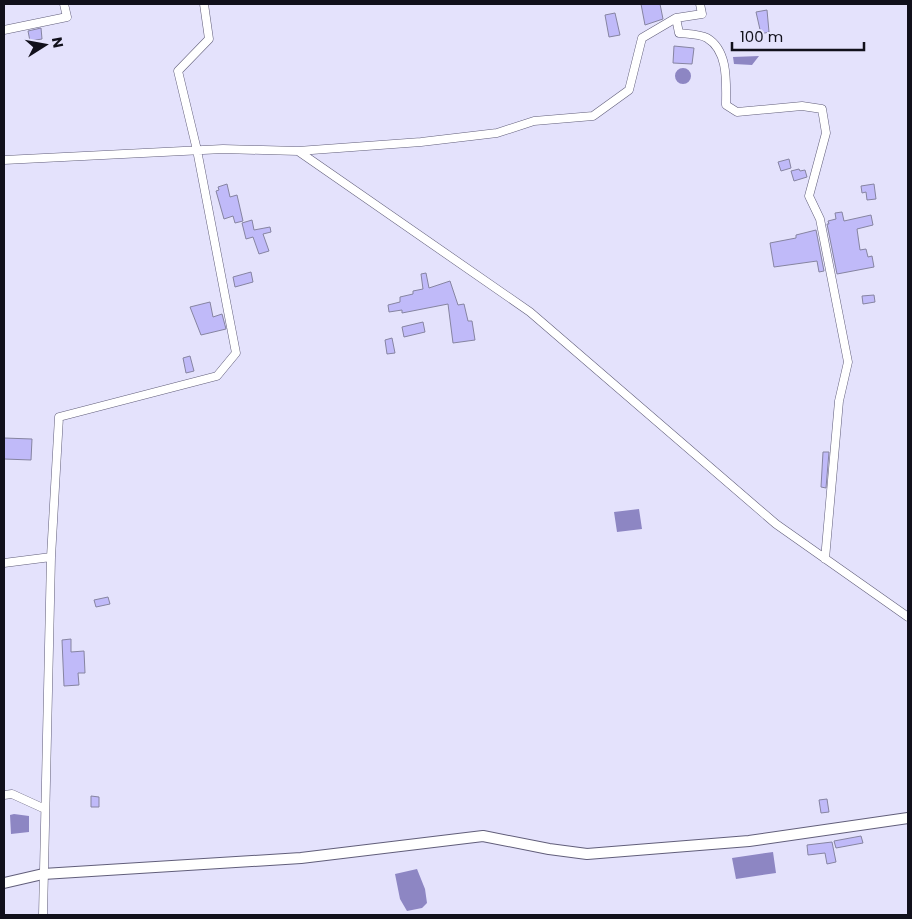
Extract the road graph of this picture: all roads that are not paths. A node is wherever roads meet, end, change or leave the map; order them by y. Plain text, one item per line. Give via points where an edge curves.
1 (64, 4) edge
2 (204, 4) edge
3 (700, 4) edge
4 (676, 18) junction
5 (4, 30) edge
6 (197, 150) junction
7 (298, 152) junction
8 (4, 160) edge
9 (51, 557) junction
10 (826, 559) junction
11 (4, 564) edge
12 (908, 617) edge
13 (4, 795) edge
14 (45, 809) junction
15 (908, 818) edge
16 (43, 874) junction
17 (4, 883) edge
18 (43, 915) edge

1 - 5 street via 67,17
2 - 6 street via 209,39 178,70
3 - 4 street via 702,14
4 - 7 street via 642,38 629,90 593,116 534,121 497,133
4 - 10 street via 679,33 706,38 721,56 726,76 726,106 737,112 802,106 822,109 826,133 809,196 820,219 848,362 840,401
6 - 7 street
6 - 8 street
6 - 9 street via 236,353 217,376 59,417
7 - 10 street via 530,312 776,524
9 - 11 street
9 - 14 street
10 - 12 street
13 - 14 street via 12,794
14 - 16 street
15 - 16 main road via 750,841 587,854 483,836 301,858
16 - 17 main road
16 - 18 street

